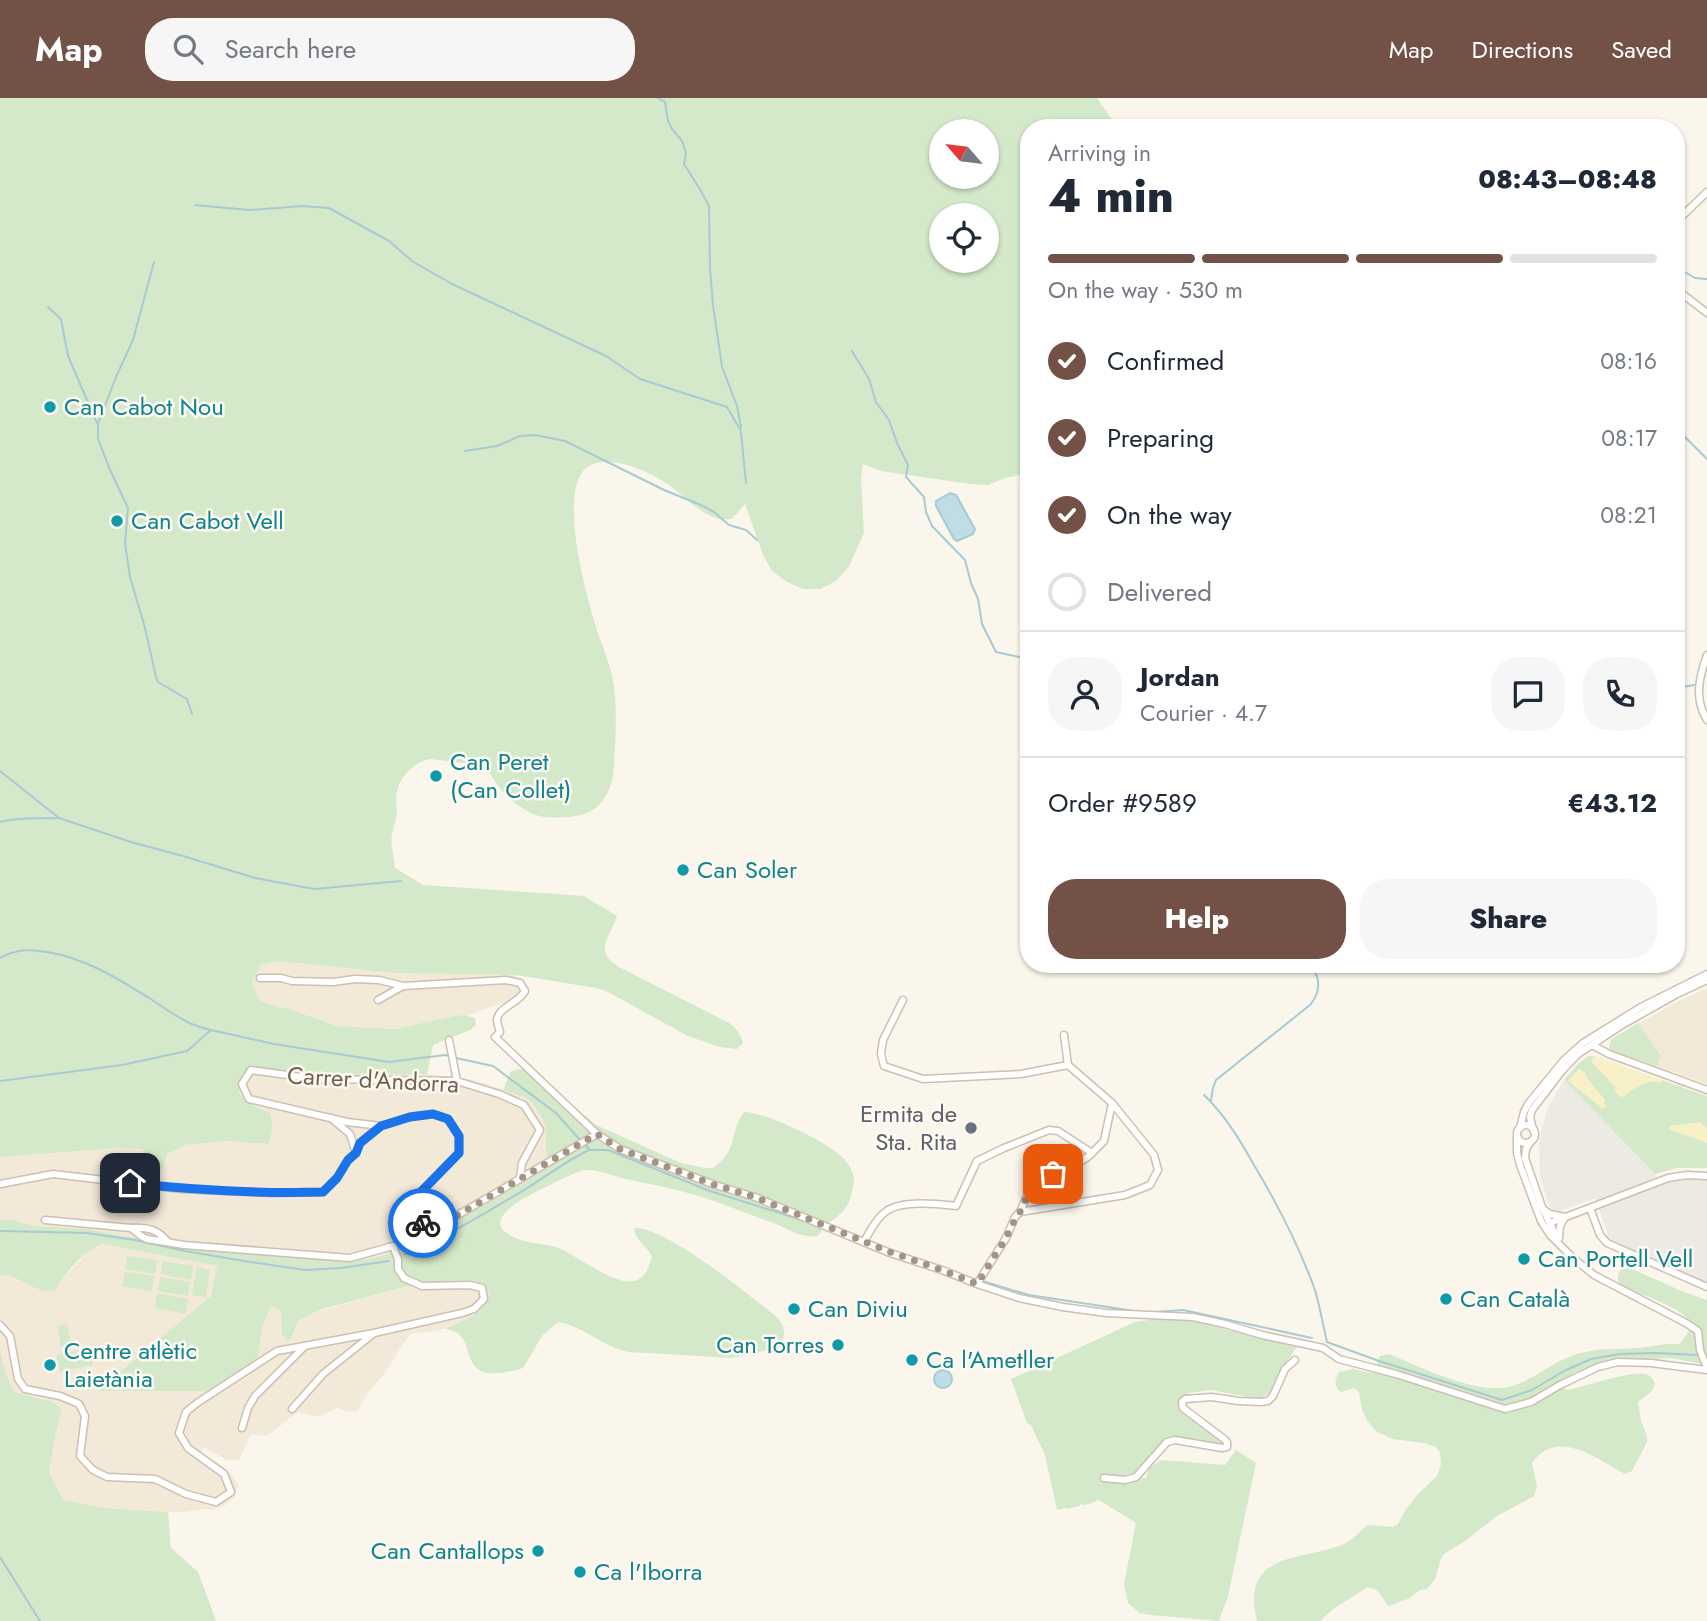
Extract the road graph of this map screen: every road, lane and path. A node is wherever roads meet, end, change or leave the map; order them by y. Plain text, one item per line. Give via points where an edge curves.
1 (1707, 192) edge
2 (1685, 213) edge
3 (1685, 296) edge
4 (1707, 313) edge
5 (1707, 655) edge
6 (1707, 720) edge
7 (1707, 976) edge
8 (260, 978) dead end
9 (403, 986) junction
10 (378, 1000) dead end
11 (903, 1000) dead end
12 (1065, 1035) dead end
13 (449, 1040) dead end
14 (1592, 1045) junction
15 (1068, 1065) junction
16 (457, 1081) junction
17 (1707, 1090) edge
18 (1112, 1103) junction
19 (330, 1117) junction
20 (381, 1126) junction
21 (1520, 1128) junction
22 (1533, 1130) junction
23 (597, 1134) junction
24 (1517, 1137) junction
25 (1531, 1141) junction
26 (356, 1153) junction
27 (1092, 1153) junction
28 (1707, 1177) edge
29 (520, 1178) junction
30 (0, 1184) edge
31 (1590, 1208) junction
32 (1541, 1210) junction
33 (412, 1212) junction
34 (1020, 1212) junction
35 (1565, 1217) junction
36 (45, 1220) dead end
37 (1550, 1223) junction
38 (439, 1226) junction
39 (1550, 1235) junction
40 (407, 1240) junction
41 (864, 1242) junction
42 (1559, 1243) junction
43 (393, 1246) junction
44 (977, 1284) junction
45 (1707, 1287) edge
46 (0, 1325) edge
47 (374, 1333) junction
48 (305, 1345) junction
49 (1295, 1360) dead end
50 (1707, 1369) edge
51 (292, 1409) dead end
52 (242, 1428) dead end
53 (1104, 1478) dead end

1 - 2 street
3 - 4 street
5 - 6 street via 1698,691
7 - 14 street
7 - 21 street via 1633,1012 1577,1048 1528,1104
8 - 9 street via 306,982 379,979
9 - 10 street
9 - 23 street via 520,983 525,991 521,999 501,1011 497,1020 500,1032 495,1037
11 - 15 street via 883,1040 884,1066 923,1079 1021,1074
12 - 15 street
13 - 16 street
14 - 17 street
14 - 22 street via 1569,1062 1535,1106 1530,1117
15 - 18 street
16 - 19 street, Carrer d'Andorra via 316,1079 251,1070 242,1084 249,1099
16 - 29 street, Carrer d'Andorra via 524,1105 540,1130 522,1163
18 - 27 street via 1104,1141
18 - 34 street via 1154,1155 1158,1170 1150,1185 1125,1195
19 - 20 street, Carrer d'Andorra
19 - 26 street, Carrer d'Andorra via 350,1134
20 - 26 street via 360,1143
20 - 33 street via 433,1114 448,1119 459,1136 459,1153 418,1195
21 - 22 street
21 - 24 street
22 - 25 street
23 - 29 street
23 - 41 street via 620,1149
24 - 25 street via 1523,1143
24 - 32 street via 1518,1159
25 - 32 street via 1525,1158
26 - 30 street via 323,1192 181,1189 53,1174
27 - 34 street via 1038,1185
27 - 41 street via 1049,1130 977,1161 956,1206 930,1203 888,1210
28 - 31 street via 1668,1178
29 - 38 street
31 - 35 street
31 - 45 street via 1607,1243
32 - 35 street
32 - 37 street
32 - 39 street
33 - 38 street via 430,1226
33 - 40 street
34 - 44 street
35 - 37 street
35 - 42 street via 1558,1231
36 - 43 street via 142,1227 157,1231 167,1241 198,1246 350,1258
37 - 39 street
37 - 42 street
38 - 40 street
39 - 42 street
40 - 43 street
41 - 44 street
42 - 50 street via 1594,1275 1698,1331
43 - 47 street via 404,1278 422,1286 482,1288 484,1298 462,1313
44 - 50 street via 1063,1307 1193,1317 1225,1324 1323,1349 1339,1359 1505,1409 1531,1402 1598,1367 1618,1362
46 - 48 street via 10,1336 18,1380 25,1389 79,1404 85,1416 80,1456 93,1470 107,1477 155,1479 216,1502 231,1492 224,1474 188,1448 179,1433 186,1412 277,1351
47 - 48 street
47 - 51 street via 323,1374
48 - 52 street via 255,1396
49 - 53 street via 1268,1401 1212,1397 1182,1402 1183,1408 1224,1438 1227,1447 1167,1442 1136,1477

